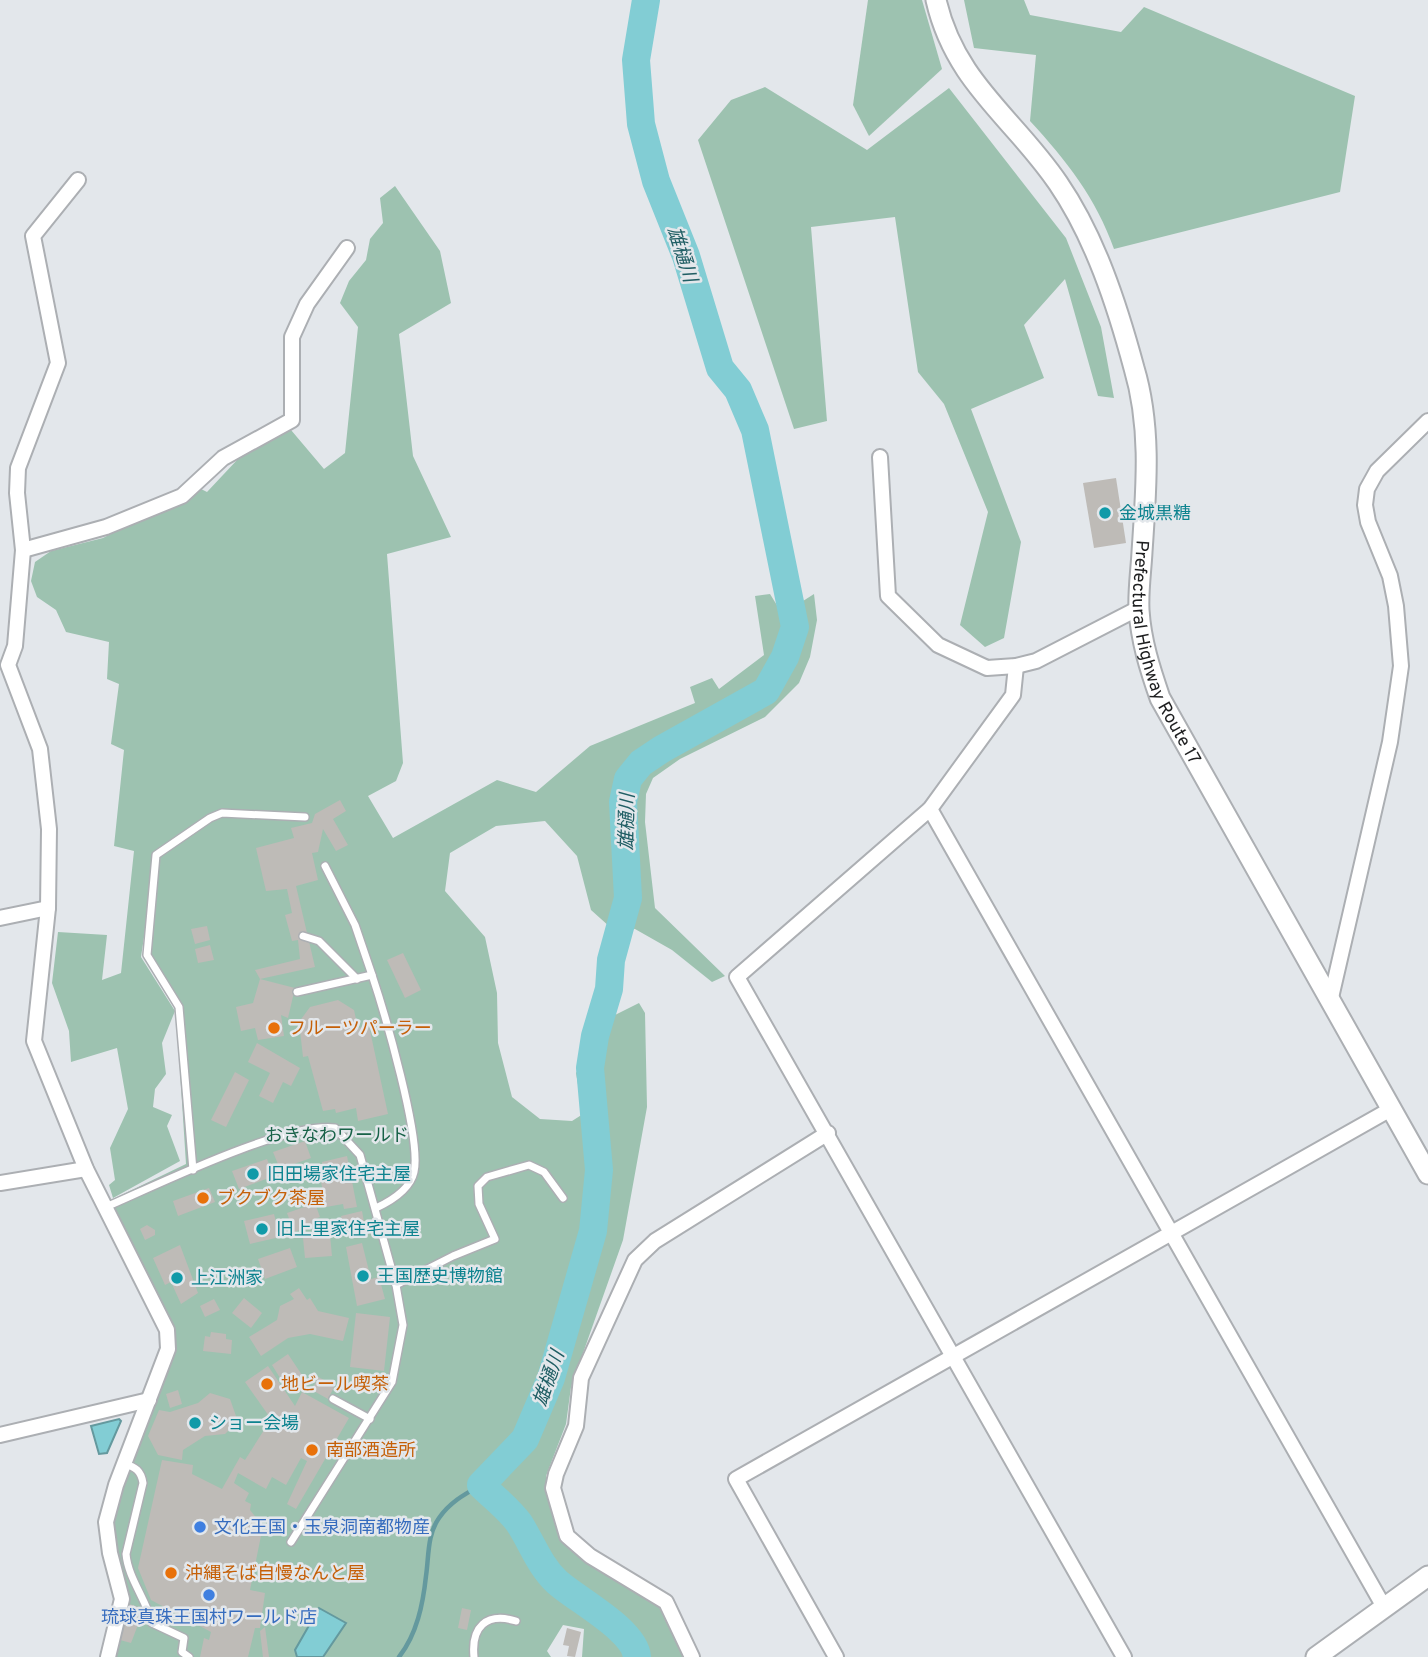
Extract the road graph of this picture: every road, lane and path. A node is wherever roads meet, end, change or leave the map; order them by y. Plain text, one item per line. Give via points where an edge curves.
1 (936, 0) edge
2 (78, 180) dead end
3 (347, 248) dead end
4 (1428, 421) edge
5 (880, 457) dead end
6 (23, 550) junction
7 (1139, 608) junction
8 (4, 664) edge
9 (1016, 666) junction
10 (930, 809) junction
11 (305, 817) dead end
12 (325, 866) dead end
13 (48, 908) junction
14 (0, 918) edge
15 (303, 936) dead end
16 (372, 975) junction
17 (357, 979) junction
18 (297, 992) dead end
19 (1329, 1002) junction
20 (1391, 1109) junction
21 (828, 1133) junction
22 (86, 1169) junction
23 (193, 1170) junction
24 (1428, 1174) edge
25 (0, 1183) edge
26 (563, 1199) dead end
27 (106, 1208) junction
28 (376, 1208) junction
29 (1172, 1232) junction
30 (396, 1285) junction
31 (953, 1356) junction
32 (333, 1399) dead end
33 (149, 1400) junction
34 (370, 1419) junction
35 (0, 1435) edge
36 (124, 1464) junction
37 (291, 1542) dead end
38 (1428, 1576) edge
39 (1384, 1606) junction
40 (516, 1621) dead end
41 (108, 1657) edge
42 (188, 1657) edge
43 (474, 1657) edge
44 (692, 1657) edge
45 (836, 1657) edge
46 (1124, 1657) edge
47 (1315, 1657) edge

1 - 7 main road, Prefectural Highway Route 17 via 948,39 976,86 1056,180 1074,208 1128,347 1142,406 1147,474
2 - 6 street via 33,236 58,363 18,468
3 - 6 street via 307,304 292,337 292,420 223,458 182,496 106,527
4 - 19 street via 1377,471 1367,489 1368,522 1390,576 1396,606 1401,666 1390,743
5 - 9 street via 888,596 938,645 987,668
6 - 8 street via 15,646
7 - 9 street via 1036,661
7 - 19 main road, Prefectural Highway Route 17 via 1160,698
8 - 13 street via 40,749 49,829
9 - 10 street via 1013,695
10 - 21 street via 737,977
10 - 29 street
11 - 23 lane via 222,813 156,855 147,955 179,1007
12 - 16 lane via 355,925
13 - 14 street
13 - 22 street via 34,1041
15 - 17 lane via 319,941
16 - 17 lane
16 - 28 lane via 415,1149 414,1172 407,1187
17 - 18 lane
19 - 20 main road, Prefectural Highway Route 17
20 - 24 main road, Prefectural Highway Route 17
20 - 29 street
21 - 31 street
21 - 44 street via 655,1241 635,1260 581,1378 576,1426 556,1474 553,1488 567,1536 590,1556 666,1602
22 - 25 street
22 - 27 street
23 - 27 lane
23 - 28 lane via 298,1130 335,1128 360,1155
26 - 30 lane via 544,1172 529,1165 488,1177 478,1186 479,1204 495,1239
27 - 33 street via 167,1330 168,1349
28 - 30 lane
29 - 31 street
29 - 39 street
30 - 34 lane via 403,1325 392,1382
31 - 45 street via 736,1479
31 - 46 street
32 - 34 lane
33 - 35 street
33 - 36 street
34 - 37 lane
36 - 41 street via 106,1522 122,1599
36 - 42 lane via 135,1467 143,1483 127,1566 152,1623 184,1638 181,1652
38 - 39 main road
39 - 47 main road
40 - 43 lane via 503,1617 483,1623 473,1643

